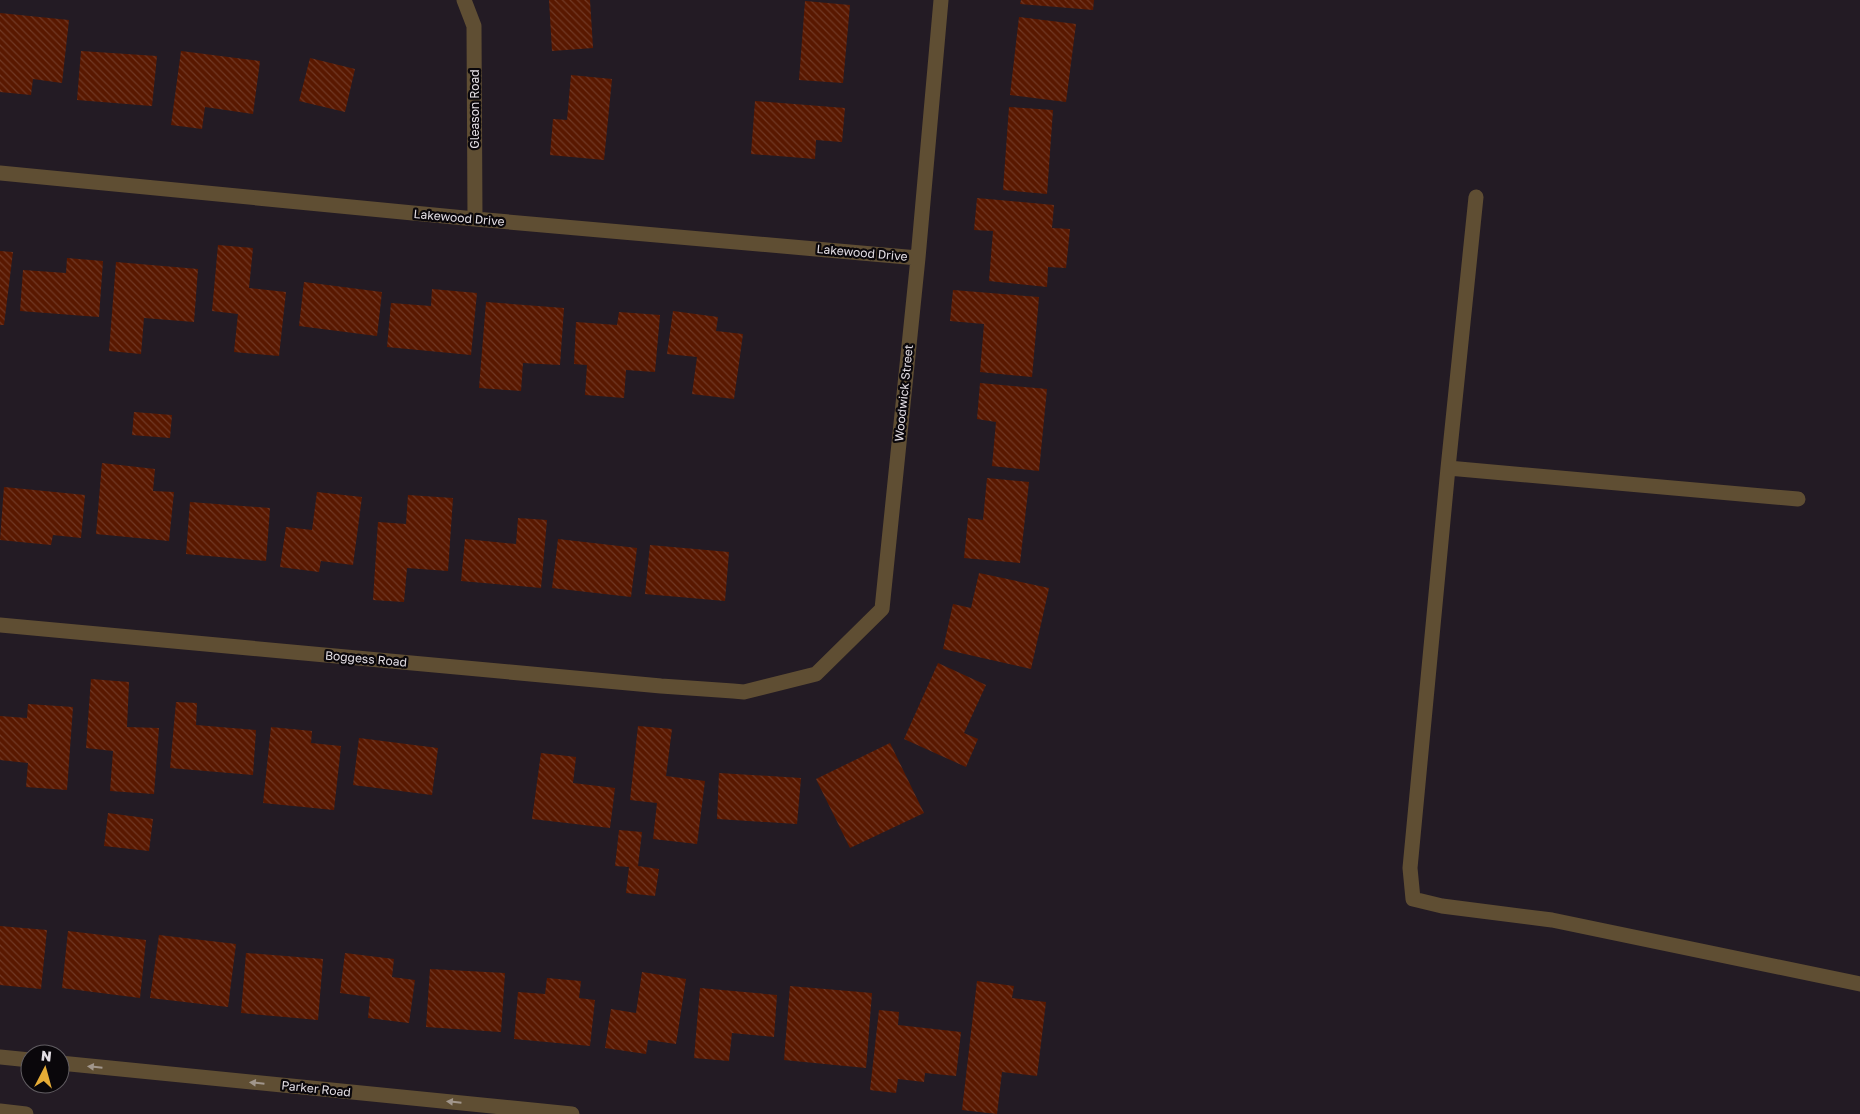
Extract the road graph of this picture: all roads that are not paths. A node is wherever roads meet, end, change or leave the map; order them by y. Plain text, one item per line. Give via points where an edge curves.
1 (464, 0) edge
2 (942, 0) edge
3 (0, 173) edge
4 (1476, 197) dead end
5 (476, 219) junction
6 (918, 258) junction
7 (1448, 468) junction
8 (1798, 499) dead end
9 (0, 625) edge
10 (733, 691) joint
11 (1860, 984) edge
12 (0, 1057) edge
13 (20, 1059) edge
14 (70, 1064) edge
15 (474, 1109) edge
16 (0, 1111) edge
17 (26, 1114) edge
18 (572, 1114) edge

1 - 5 street, Gleason Road via 474,26
2 - 6 street, Woodwick Street
3 - 5 street, Lakewood Drive
4 - 7 street
5 - 6 street, Lakewood Drive
6 - 10 street, Woodwick Street via 882,609 816,674 744,692
7 - 8 street
7 - 11 street via 1410,868 1413,899 1442,906 1552,920
9 - 10 street, Boggess Road
12 - 13 street
15 -> 14 street, Parker Road
15 - 18 street, Parker Road
16 - 17 street

